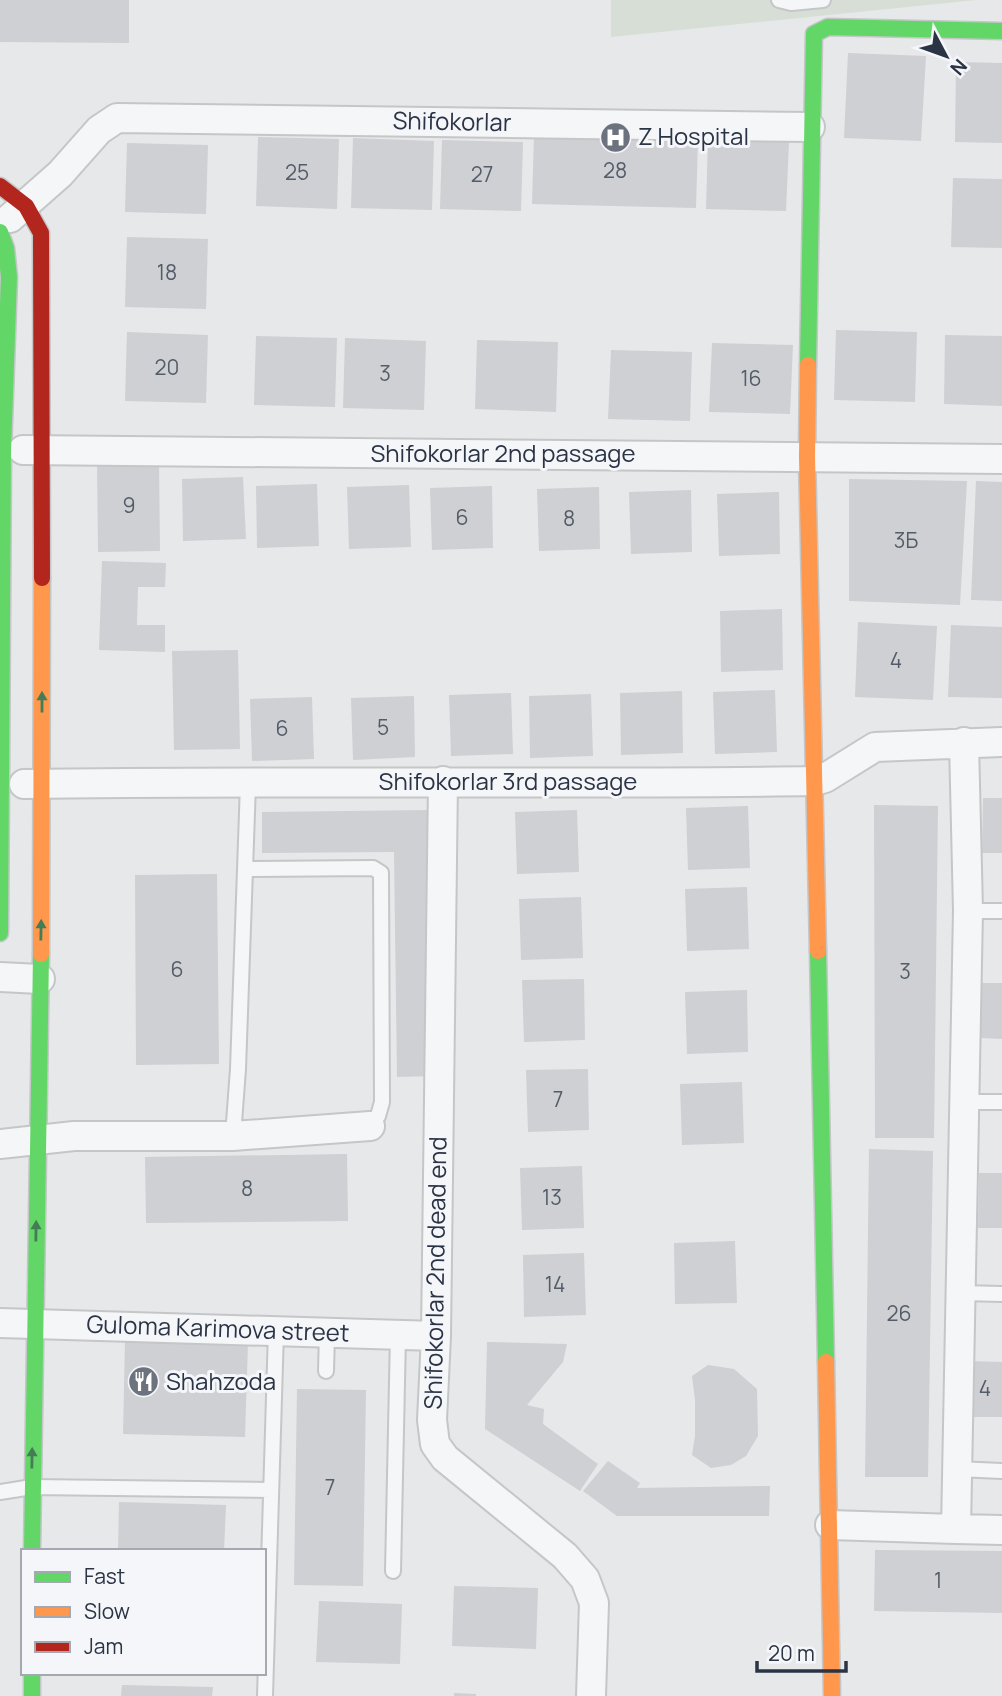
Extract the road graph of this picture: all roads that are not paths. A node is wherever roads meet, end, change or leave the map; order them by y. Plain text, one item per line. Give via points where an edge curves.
1 (779, 0) edge
2 (823, 0) edge
3 (1002, 31) edge
4 (810, 127) junction
5 (0, 186) edge
6 (26, 206) junction
7 (0, 225) edge
8 (0, 232) edge
9 (3, 449) junction
10 (41, 452) junction
11 (807, 457) junction
12 (1002, 459) edge
13 (43, 731) junction
14 (1, 732) edge
15 (964, 742) junction
16 (1002, 742) edge
17 (443, 781) junction
18 (815, 781) junction
19 (43, 783) junction
20 (248, 783) junction
21 (4, 784) junction
22 (246, 869) junction
23 (968, 911) junction
24 (1002, 911) edge
25 (0, 933) edge
26 (0, 977) edge
27 (40, 979) junction
28 (964, 1102) junction
29 (1002, 1102) edge
30 (370, 1126) joint
31 (233, 1136) junction
32 (38, 1141) junction
33 (0, 1144) edge
34 (961, 1293) junction
35 (1002, 1294) edge
36 (0, 1323) edge
37 (34, 1324) junction
38 (276, 1331) junction
39 (327, 1333) junction
40 (398, 1335) junction
41 (436, 1336) junction
42 (326, 1371) dead end
43 (957, 1469) junction
44 (1002, 1471) edge
45 (32, 1487) junction
46 (271, 1490) junction
47 (0, 1492) edge
48 (830, 1525) junction
49 (956, 1529) junction
50 (1002, 1530) edge
51 (32, 1549) edge
52 (393, 1572) dead end
53 (266, 1662) edge
54 (32, 1675) edge
55 (266, 1675) edge
56 (32, 1696) edge
57 (265, 1696) edge
58 (591, 1696) edge
59 (832, 1696) edge

1 - 2 lane
3 - 4 street via 828,27 814,34
4 - 6 street, Shifokorlar via 117,118 99,130
4 - 11 street
5 - 6 street
6 - 7 street
6 - 10 street via 41,233
8 - 9 street via 9,277
9 - 10 street, Shifokorlar 2nd passage
9 - 14 street
10 - 11 street, Shifokorlar 2nd passage
13 -> 10 street
11 - 12 street, Shifokorlar 2nd passage
11 - 18 street
13 - 14 street
13 - 19 street
14 - 21 street
15 - 16 street, Shifokorlar 3rd passage
15 - 18 street, Shifokorlar 3rd passage via 875,747
15 - 23 street
17 - 18 street, Shifokorlar 3rd passage
17 - 20 street, Shifokorlar 3rd passage
17 - 41 street, Shifokorlar 2nd dead end
18 - 48 street
19 - 20 street, Shifokorlar 3rd passage
19 - 21 street, Shifokorlar 3rd passage
27 -> 19 street
20 - 22 lane
21 - 25 street
22 - 30 lane via 373,868 381,873 382,1102
22 - 31 lane
23 - 24 lane
23 - 28 street
26 - 27 street
27 - 32 street
28 - 29 lane
28 - 34 street
30 - 31 street
31 - 32 street via 74,1136
32 - 33 street
37 -> 32 street
34 - 35 lane
34 - 43 street
36 - 37 street, Guloma Karimova street
37 - 38 street, Guloma Karimova street
45 -> 37 street
38 - 39 street, Guloma Karimova street
38 - 46 lane
39 - 40 street, Guloma Karimova street
39 - 42 lane
40 - 41 street, Guloma Karimova street
40 - 52 lane
41 - 58 street, Shifokorlar 2nd dead end via 435,1444 445,1458 565,1556 585,1580 594,1604
43 - 44 lane
43 - 49 street
45 - 46 lane
45 - 47 lane
45 - 51 street
46 - 53 lane
48 - 49 street
48 - 59 street
49 - 50 street
54 - 56 street
55 - 57 lane

